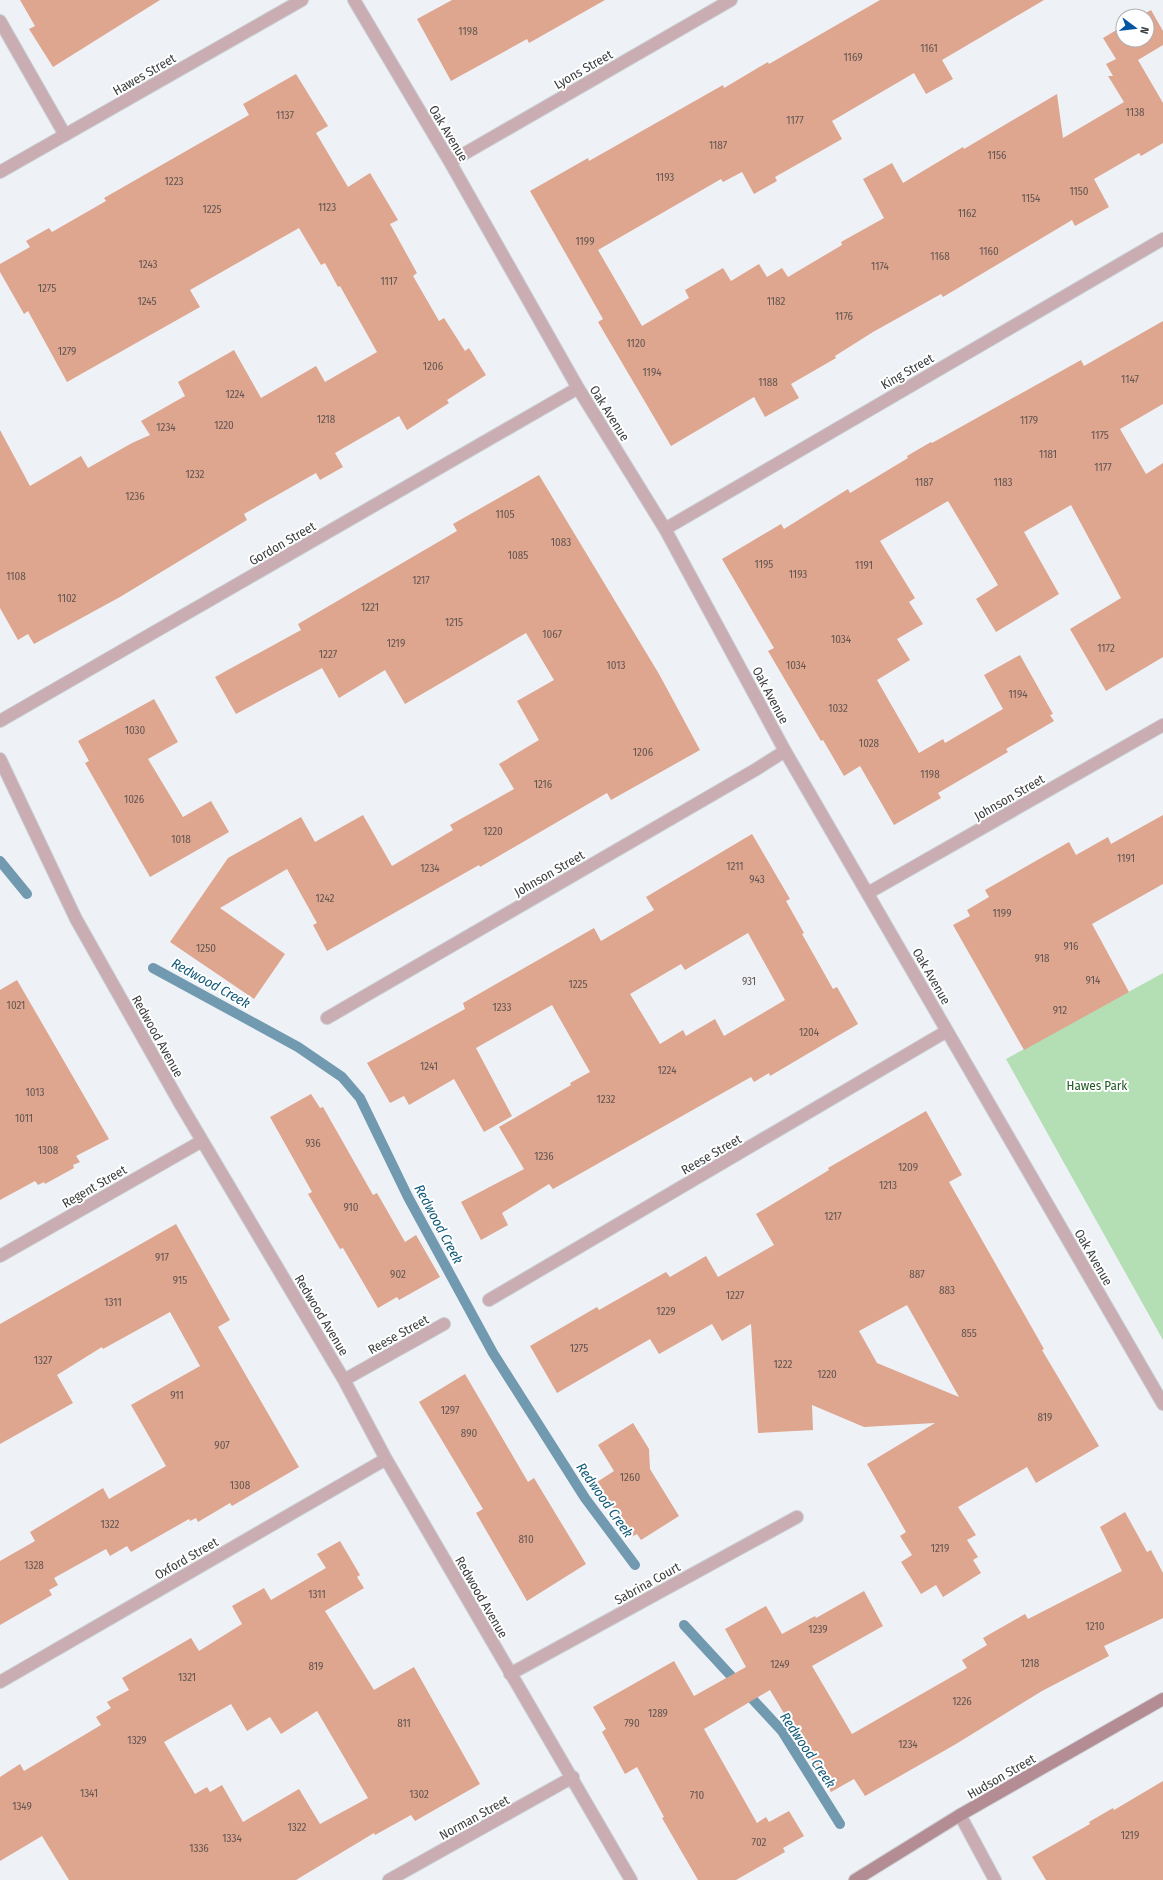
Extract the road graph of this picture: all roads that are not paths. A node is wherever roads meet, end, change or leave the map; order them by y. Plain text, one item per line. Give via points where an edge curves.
1 (302, 0) edge
2 (354, 0) edge
3 (731, 0) edge
4 (0, 21) edge
5 (65, 135) junction
6 (450, 162) junction
7 (0, 172) edge
8 (1163, 239) edge
9 (578, 388) junction
10 (665, 529) junction
11 (0, 721) edge
12 (1163, 725) edge
13 (785, 751) junction
14 (0, 759) edge
15 (868, 893) junction
16 (327, 1018) dead end
17 (947, 1031) junction
18 (202, 1141) junction
19 (0, 1256) edge
20 (489, 1300) dead end
21 (444, 1324) dead end
22 (344, 1380) junction
23 (1163, 1404) edge
24 (386, 1459) junction
25 (797, 1517) dead end
26 (510, 1674) junction
27 (0, 1682) edge
28 (1163, 1699) edge
29 (573, 1778) junction
30 (960, 1815) junction
31 (388, 1880) edge
32 (631, 1880) edge
33 (855, 1880) edge
34 (995, 1880) edge

1 - 5 street, Hawes Street
2 - 6 street, Oak Avenue
3 - 6 street, Lyons Street
4 - 5 street
5 - 7 street, Hawes Street
6 - 9 street, Oak Avenue
8 - 10 street, King Street
9 - 10 street, Oak Avenue
9 - 11 street, Gordon Street
10 - 13 street, Oak Avenue
12 - 15 street, Johnson Street
13 - 15 street, Oak Avenue
13 - 16 street, Johnson Street
14 - 18 street, Redwood Avenue via 76,919
15 - 17 street, Oak Avenue
17 - 20 street, Reese Street
17 - 23 street, Oak Avenue
18 - 19 street, Regent Street
18 - 22 street, Redwood Avenue
21 - 22 street, Reese Street
22 - 24 street, Redwood Avenue
24 - 26 street, Redwood Avenue
24 - 27 street, Oxford Street
25 - 26 street, Sabrina Court
26 - 29 street, Redwood Avenue
28 - 30 street, Hudson Street
29 - 31 street, Norman Street
29 - 32 street, Redwood Avenue
30 - 33 street, Hudson Street
30 - 34 street

